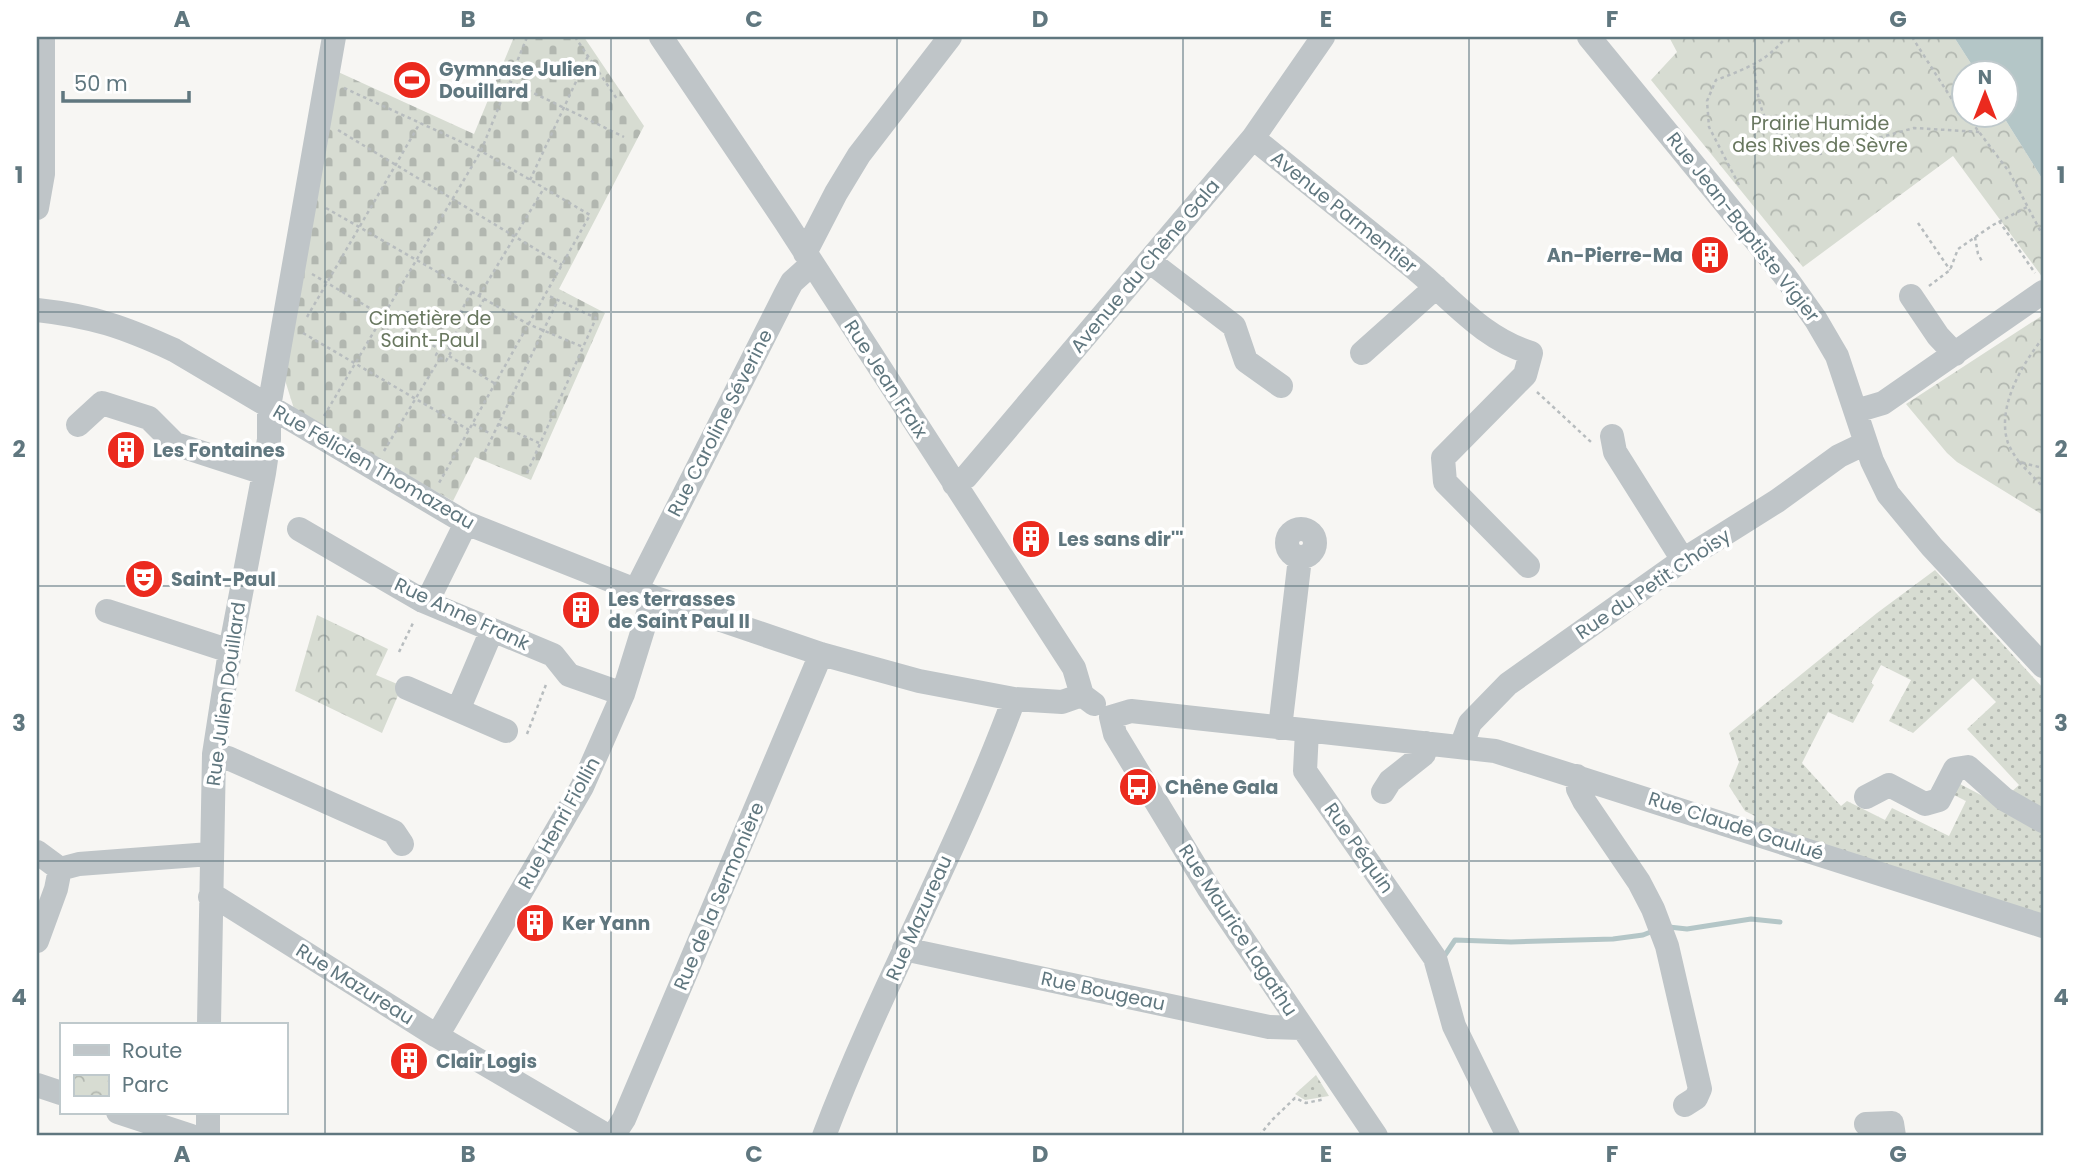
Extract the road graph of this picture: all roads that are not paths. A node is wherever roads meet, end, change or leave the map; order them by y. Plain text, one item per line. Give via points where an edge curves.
1 (43, 37) edge
2 (334, 37) edge
3 (662, 37) edge
4 (950, 37) edge
5 (1323, 37) edge
6 (1589, 37) edge
7 (1252, 138) junction
8 (37, 208) edge
9 (809, 258) junction
10 (1149, 261) junction
11 (2040, 284) edge
12 (1436, 287) junction
13 (1912, 298) road end
14 (37, 310) edge
15 (1362, 353) dead end
16 (1955, 354) junction
17 (1281, 386) dead end
18 (269, 407) junction
19 (1856, 411) junction
20 (78, 425) dead end
21 (1612, 436) road end
22 (1866, 443) junction
23 (264, 473) junction
24 (954, 484) junction
25 (466, 523) junction
26 (299, 529) dead end
27 (1300, 558) dead end
28 (1683, 560) junction
29 (1528, 566) dead end
30 (645, 593) junction
31 (425, 602) junction
32 (107, 611) dead end
33 (492, 630) junction
34 (230, 651) junction
35 (821, 654) junction
36 (2043, 666) edge
37 (407, 688) dead end
38 (624, 694) junction
39 (1082, 695) junction
40 (1014, 699) junction
41 (458, 710) junction
42 (1111, 717) junction
43 (1280, 728) junction
44 (506, 731) road end
45 (1307, 731) junction
46 (1426, 743) junction
47 (1461, 747) junction
48 (214, 754) junction
49 (1577, 776) junction
50 (1383, 792) dead end
51 (1866, 797) dead end
52 (2043, 821) edge
53 (402, 844) dead end
54 (37, 852) edge
55 (210, 854) junction
56 (60, 869) junction
57 (210, 897) junction
58 (2043, 926) edge
59 (37, 941) edge
60 (904, 949) junction
61 (209, 1023) edge
62 (1302, 1028) junction
63 (437, 1036) junction
64 (37, 1085) edge
65 (60, 1093) edge
66 (1685, 1105) dead end
67 (124, 1114) edge
68 (208, 1114) edge
69 (1866, 1124) dead end
70 (191, 1136) edge
71 (208, 1136) edge
72 (608, 1136) edge
73 (613, 1136) edge
74 (824, 1136) edge
75 (1376, 1136) edge
76 (1508, 1136) edge
77 (1894, 1136) edge

1 - 8 street via 43,174
2 - 18 street, Rue Julien Douillard
3 - 9 street, Rue Jean Fraix
4 - 9 street, Rue Caroline Séverine via 859,155 835,193
5 - 7 street, Avenue du Chêne Gala
6 - 19 street, Rue Jean-Baptiste Vigier via 1784,275 1837,356
7 - 10 street, Avenue du Chêne Gala
7 - 12 street, Avenue Parmentier
9 - 24 street, Rue Jean Fraix
9 - 30 street, Rue Caroline Séverine via 786,293
10 - 17 street via 1234,326 1246,361
10 - 24 street, Avenue du Chêne Gala via 966,477
11 - 16 street
12 - 15 street, Avenue Parmentier
12 - 29 street, Avenue Parmentier via 1479,326 1507,345 1531,353 1525,375 1443,458 1445,482
13 - 16 street
14 - 18 street, Rue Félicien Thomazeau via 79,315 125,328
16 - 19 street via 1883,403
18 - 23 street, Rue Julien Douillard
18 - 25 street, Rue Félicien Thomazeau
19 - 22 street, Rue Jean-Baptiste Vigier
20 - 23 street via 102,403 149,418 175,444
21 - 28 street via 1615,452
22 - 28 street, Rue du Petit Choisy via 1839,456
22 - 36 street, Rue Jean-Baptiste Vigier via 1883,485 1902,512
23 - 34 street, Rue Julien Douillard
24 - 39 street, Rue Jean Fraix via 1074,668
25 - 30 street, Rue Félicien Thomazeau
25 - 31 street
26 - 31 street, Rue Anne Frank
27 - 43 street
28 - 47 street, Rue du Petit Choisy via 1508,684 1471,723
30 - 35 street, Rue Félicien Thomazeau
30 - 38 street, Rue Henri Fiollin
31 - 33 street, Rue Anne Frank
32 - 34 street
33 - 38 street, Rue Anne Frank via 554,655 569,675
33 - 41 street
34 - 48 street, Rue Julien Douillard
35 - 40 street, Rue Félicien Thomazeau via 919,681
35 - 73 street, Rue de la Sermonière
37 - 41 street
38 - 63 street, Rue Henri Fiollin via 582,787
39 - 40 street, Rue Félicien Thomazeau via 1062,702
39 - 42 street
40 - 60 street, Rue Mazureau via 991,760
41 - 44 street
42 - 43 street, Rue Claude Gaulué via 1175,708
42 - 62 street, Rue Maurice Lagathu via 1115,734 1202,877
43 - 45 street, Rue Claude Gaulué
45 - 46 street, Rue Claude Gaulué
45 - 76 street, Rue Péquin via 1305,771 1435,958 1454,1026
46 - 47 street, Rue Claude Gaulué
46 - 50 street via 1423,754
47 - 49 street, Rue Claude Gaulué via 1495,751
48 - 53 street via 394,832
48 - 55 street, Rue Julien Douillard
49 - 58 street, Rue Claude Gaulué
49 - 66 street via 1584,801 1639,882 1667,946 1700,1090
51 - 52 street via 1889,785 1925,804 1939,800 1955,769 1968,767 2004,799
54 - 56 street
55 - 56 street
55 - 57 street, Rue Julien Douillard
56 - 59 street
57 - 61 street, Rue Julien Douillard
57 - 63 street, Rue Mazureau
60 - 62 street, Rue Bougeau via 1269,1027
60 - 74 street, Rue Mazureau
62 - 75 street, Rue Maurice Lagathu
63 - 72 street, Rue Mazureau
64 - 65 street
67 - 70 street
68 - 71 street
69 - 77 street via 1892,1123

